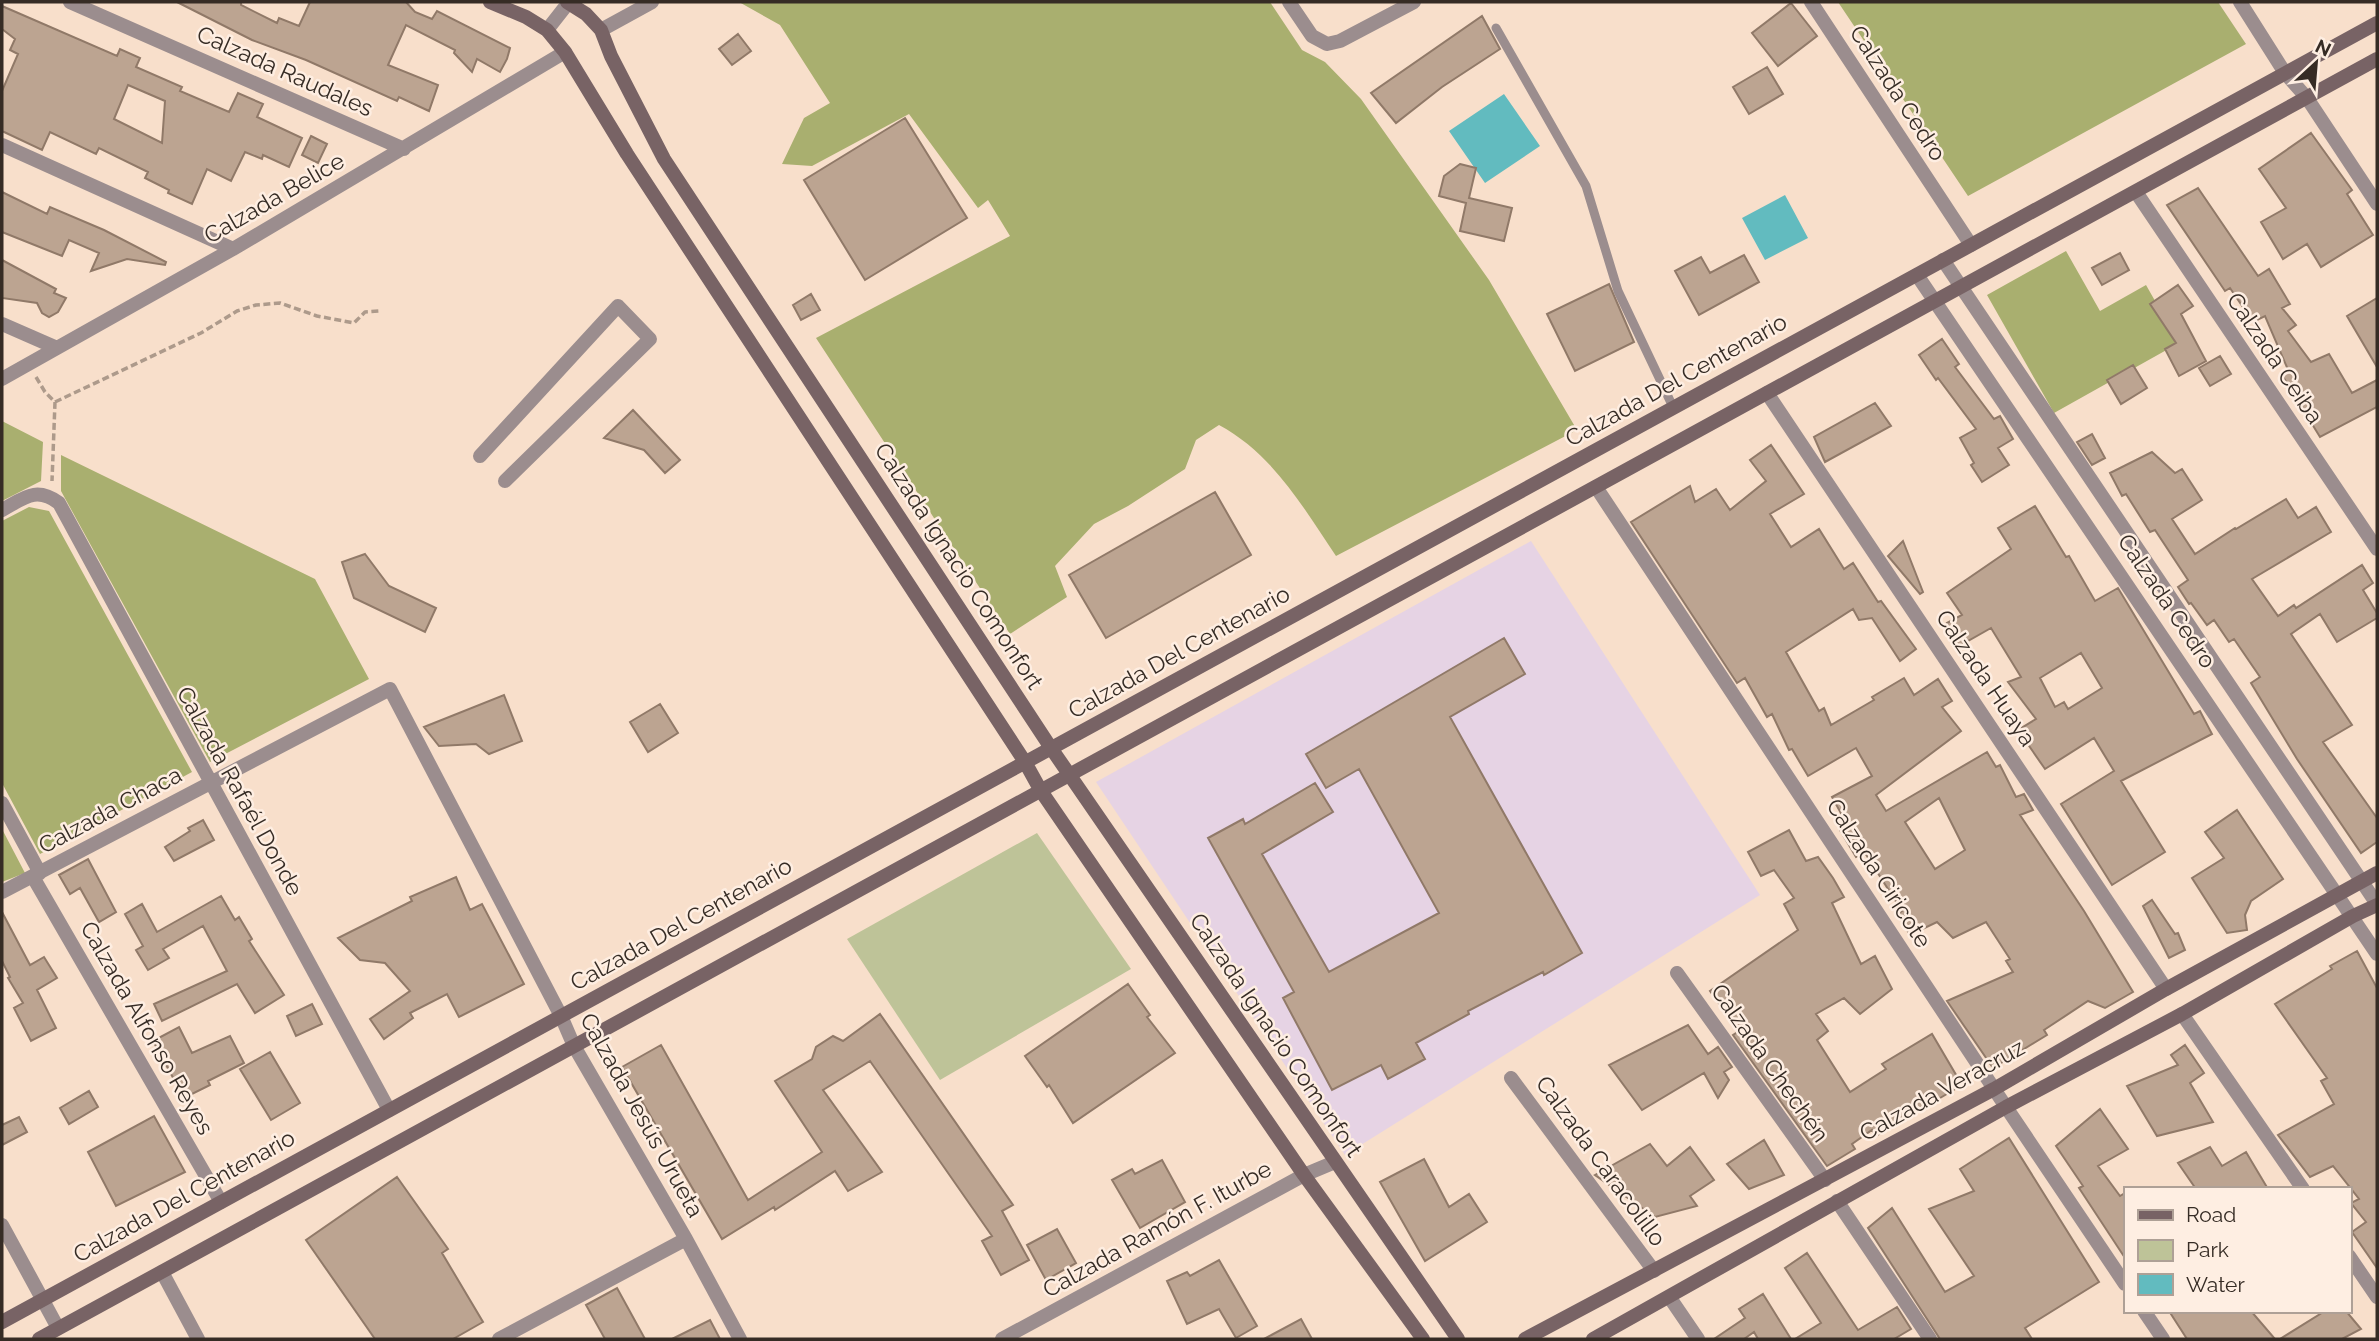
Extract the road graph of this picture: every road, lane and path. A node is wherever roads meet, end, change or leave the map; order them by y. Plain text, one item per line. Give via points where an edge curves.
1 (70, 2) edge
2 (490, 2) edge
3 (569, 2) edge
4 (652, 2) edge
5 (1289, 2) edge
6 (1414, 2) edge
7 (1811, 2) edge
8 (2239, 2) edge
9 (2377, 23) edge
10 (1496, 28) dead end
11 (547, 30) junction
12 (601, 30) junction
13 (565, 52) junction
14 (2377, 60) edge
15 (2285, 73) junction
16 (2307, 98) junction
17 (2, 145) edge
18 (404, 149) junction
19 (2136, 192) junction
20 (2377, 204) edge
21 (1971, 244) junction
22 (233, 249) junction
23 (1943, 260) junction
24 (1917, 275) junction
25 (1960, 288) junction
26 (1936, 301) junction
27 (380, 311) dead end
28 (2, 324) edge
29 (57, 348) junction
30 (33, 373) dead end
31 (2, 379) edge
32 (1767, 393) junction
33 (55, 402) junction
34 (1673, 407) junction
35 (480, 456) dead end
36 (506, 481) dead end
37 (1597, 487) junction
38 (50, 496) junction
39 (2, 510) edge
40 (2377, 549) edge
41 (390, 690) joint
42 (1051, 748) junction
43 (1025, 762) junction
44 (1070, 775) junction
45 (209, 782) junction
46 (1041, 791) junction
47 (2, 803) edge
48 (2377, 873) edge
49 (37, 875) junction
50 (2361, 882) junction
51 (2, 892) edge
52 (2339, 894) junction
53 (2377, 905) edge
54 (2353, 916) junction
55 (2377, 954) edge
56 (1678, 973) dead end
57 (2166, 989) junction
58 (2182, 1014) junction
59 (561, 1016) junction
60 (574, 1046) junction
61 (1511, 1078) dead end
62 (1994, 1089) junction
63 (2006, 1107) junction
64 (389, 1110) junction
65 (1335, 1162) junction
66 (1304, 1175) junction
67 (1825, 1180) junction
68 (2302, 1187) edge
69 (1838, 1201) junction
70 (221, 1202) junction
71 (2, 1224) edge
72 (686, 1239) junction
73 (2351, 1259) edge
74 (1654, 1271) junction
75 (162, 1272) junction
76 (2124, 1283) edge
77 (2377, 1297) edge
78 (1670, 1298) junction
79 (43, 1299) junction
80 (2145, 1313) edge
81 (2, 1322) edge
82 (58, 1328) junction
83 (1022, 1334) edge
84 (39, 1339) edge
85 (198, 1339) edge
86 (499, 1339) edge
87 (740, 1339) edge
88 (1002, 1339) edge
89 (1423, 1339) edge
90 (1458, 1339) edge
91 (1525, 1339) edge
92 (1593, 1339) edge
93 (1698, 1339) edge
94 (1930, 1339) edge
95 (2163, 1339) edge

1 - 18 street, Calzada Raudales
2 - 11 main road
3 - 11 street
3 - 12 main road, Calzada Ignacio Comonfort
4 - 12 street
5 - 6 street via 1312,36 1327,44
7 - 21 street, Calzada Cedro
8 - 15 street
9 - 15 main road, Calzada Del Centenario
10 - 34 lane via 1586,186 1618,291
11 - 13 main road
12 - 42 main road, Calzada Ignacio Comonfort via 664,159
13 - 18 street, Calzada Belice
13 - 43 main road via 634,166
14 - 16 main road
15 - 16 street
15 - 21 main road, Calzada Del Centenario
16 - 19 main road
16 - 20 street
17 - 22 street
18 - 22 street, Calzada Belice
19 - 25 main road
19 - 40 street, Calzada Ceiba
21 - 23 main road, Calzada Del Centenario
22 - 29 street, Calzada Belice
23 - 24 main road, Calzada Del Centenario
23 - 25 street, Calzada Cedro
24 - 26 street, Calzada Cedro
24 - 34 main road, Calzada Del Centenario
25 - 26 main road
25 - 50 street, Calzada Cedro
26 - 32 main road
26 - 52 street, Calzada Cedro
27 - 33 path via 365,312 354,323 281,303 256,305
28 - 29 street
29 - 31 street, Calzada Belice
30 - 33 path
32 - 37 main road
32 - 57 street, Calzada Huaya
33 - 38 path
34 - 42 main road, Calzada Del Centenario
35 - 36 street via 618,306 650,339
37 - 44 main road
37 - 62 street, Calzada Ciricote
38 - 39 street via 33,493
38 - 45 street, Calzada Rafaél Donde via 59,503
41 - 45 street, Calzada Chaca
41 - 59 street, Calzada Jesús Urueta
42 - 43 main road, Calzada Del Centenario
42 - 44 main road, Calzada Ignacio Comonfort
43 - 46 main road
43 - 59 main road, Calzada Del Centenario
44 - 46 main road
44 - 65 main road, Calzada Ignacio Comonfort
45 - 49 street, Calzada Chaca
45 - 64 street, Calzada Rafaél Donde
46 - 60 main road
46 - 66 main road
47 - 49 street, Calzada Alfonso Reyes
48 - 50 main road, Calzada Veracruz
49 - 51 street, Calzada Chaca
49 - 70 street, Calzada Alfonso Reyes
50 - 52 main road, Calzada Veracruz
50 - 53 street, Calzada Cedro
52 - 54 street, Calzada Cedro
52 - 57 main road, Calzada Veracruz
53 - 54 main road, Calzada Veracruz
54 - 55 street, Calzada Cedro
54 - 58 main road, Calzada Veracruz
56 - 67 street, Calzada Chechén
57 - 62 main road, Calzada Veracruz
58 - 63 main road, Calzada Veracruz
58 - 68 street
59 - 60 street, Calzada Jesús Urueta
59 - 64 main road, Calzada Del Centenario
60 - 72 street, Calzada Jesús Urueta
60 - 75 main road
61 - 74 street, Calzada Caracolillo
62 - 63 street, Calzada Ciricote
62 - 67 main road, Calzada Veracruz
63 - 69 main road, Calzada Veracruz
63 - 76 street, Calzada Ciricote
64 - 70 main road, Calzada Del Centenario
65 - 66 street, Calzada Ramón F. Iturbe
65 - 90 main road, Calzada Ignacio Comonfort
66 - 83 street, Calzada Ramón F. Iturbe
66 - 89 main road
67 - 74 main road, Calzada Veracruz
69 - 78 main road, Calzada Veracruz
69 - 94 street
70 - 79 main road, Calzada Del Centenario
71 - 79 street
72 - 86 street
72 - 87 street, Calzada Jesús Urueta
73 - 77 street
74 - 91 main road, Calzada Veracruz
75 - 82 main road
75 - 85 street
78 - 92 main road, Calzada Veracruz
78 - 93 street
79 - 81 main road, Calzada Del Centenario
79 - 82 street
80 - 95 street
82 - 84 main road
83 - 88 street, Calzada Ramón F. Iturbe

